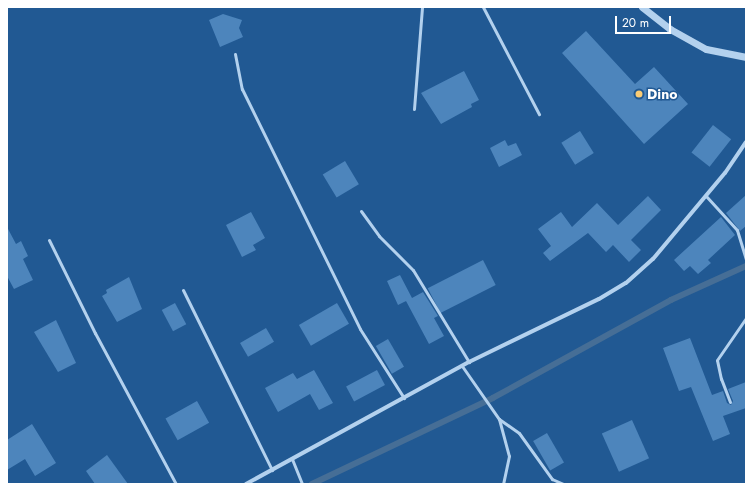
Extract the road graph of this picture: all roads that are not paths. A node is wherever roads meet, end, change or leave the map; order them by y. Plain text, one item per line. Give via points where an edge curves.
1 (422, 7) edge
2 (483, 7) edge
3 (642, 7) edge
4 (235, 54) dead end
5 (746, 57) edge
6 (414, 110) dead end
7 (539, 114) dead end
8 (746, 142) edge
9 (706, 196) junction
10 (361, 211) dead end
11 (49, 240) dead end
12 (746, 259) edge
13 (183, 290) dead end
14 (746, 318) edge
15 (469, 362) junction
16 (462, 366) junction
17 (404, 398) junction
18 (730, 402) dead end
19 (499, 419) junction
20 (292, 459) junction
21 (272, 470) junction
22 (176, 484) edge
23 (246, 484) edge
24 (302, 484) edge
25 (503, 484) edge
26 (563, 484) edge

1 - 6 lane
2 - 7 lane
3 - 5 street via 670,29 706,49
4 - 17 lane via 242,89 360,329
8 - 9 street
9 - 12 lane via 737,230
9 - 15 street via 654,258 626,283 599,299
10 - 15 lane via 378,236 414,270
11 - 22 lane via 95,334
13 - 21 lane
14 - 18 lane via 717,360
15 - 16 street
16 - 17 street
16 - 19 lane
17 - 20 street
19 - 25 lane via 509,456
19 - 26 lane via 519,432 552,479
20 - 21 street
20 - 24 lane
21 - 23 street

